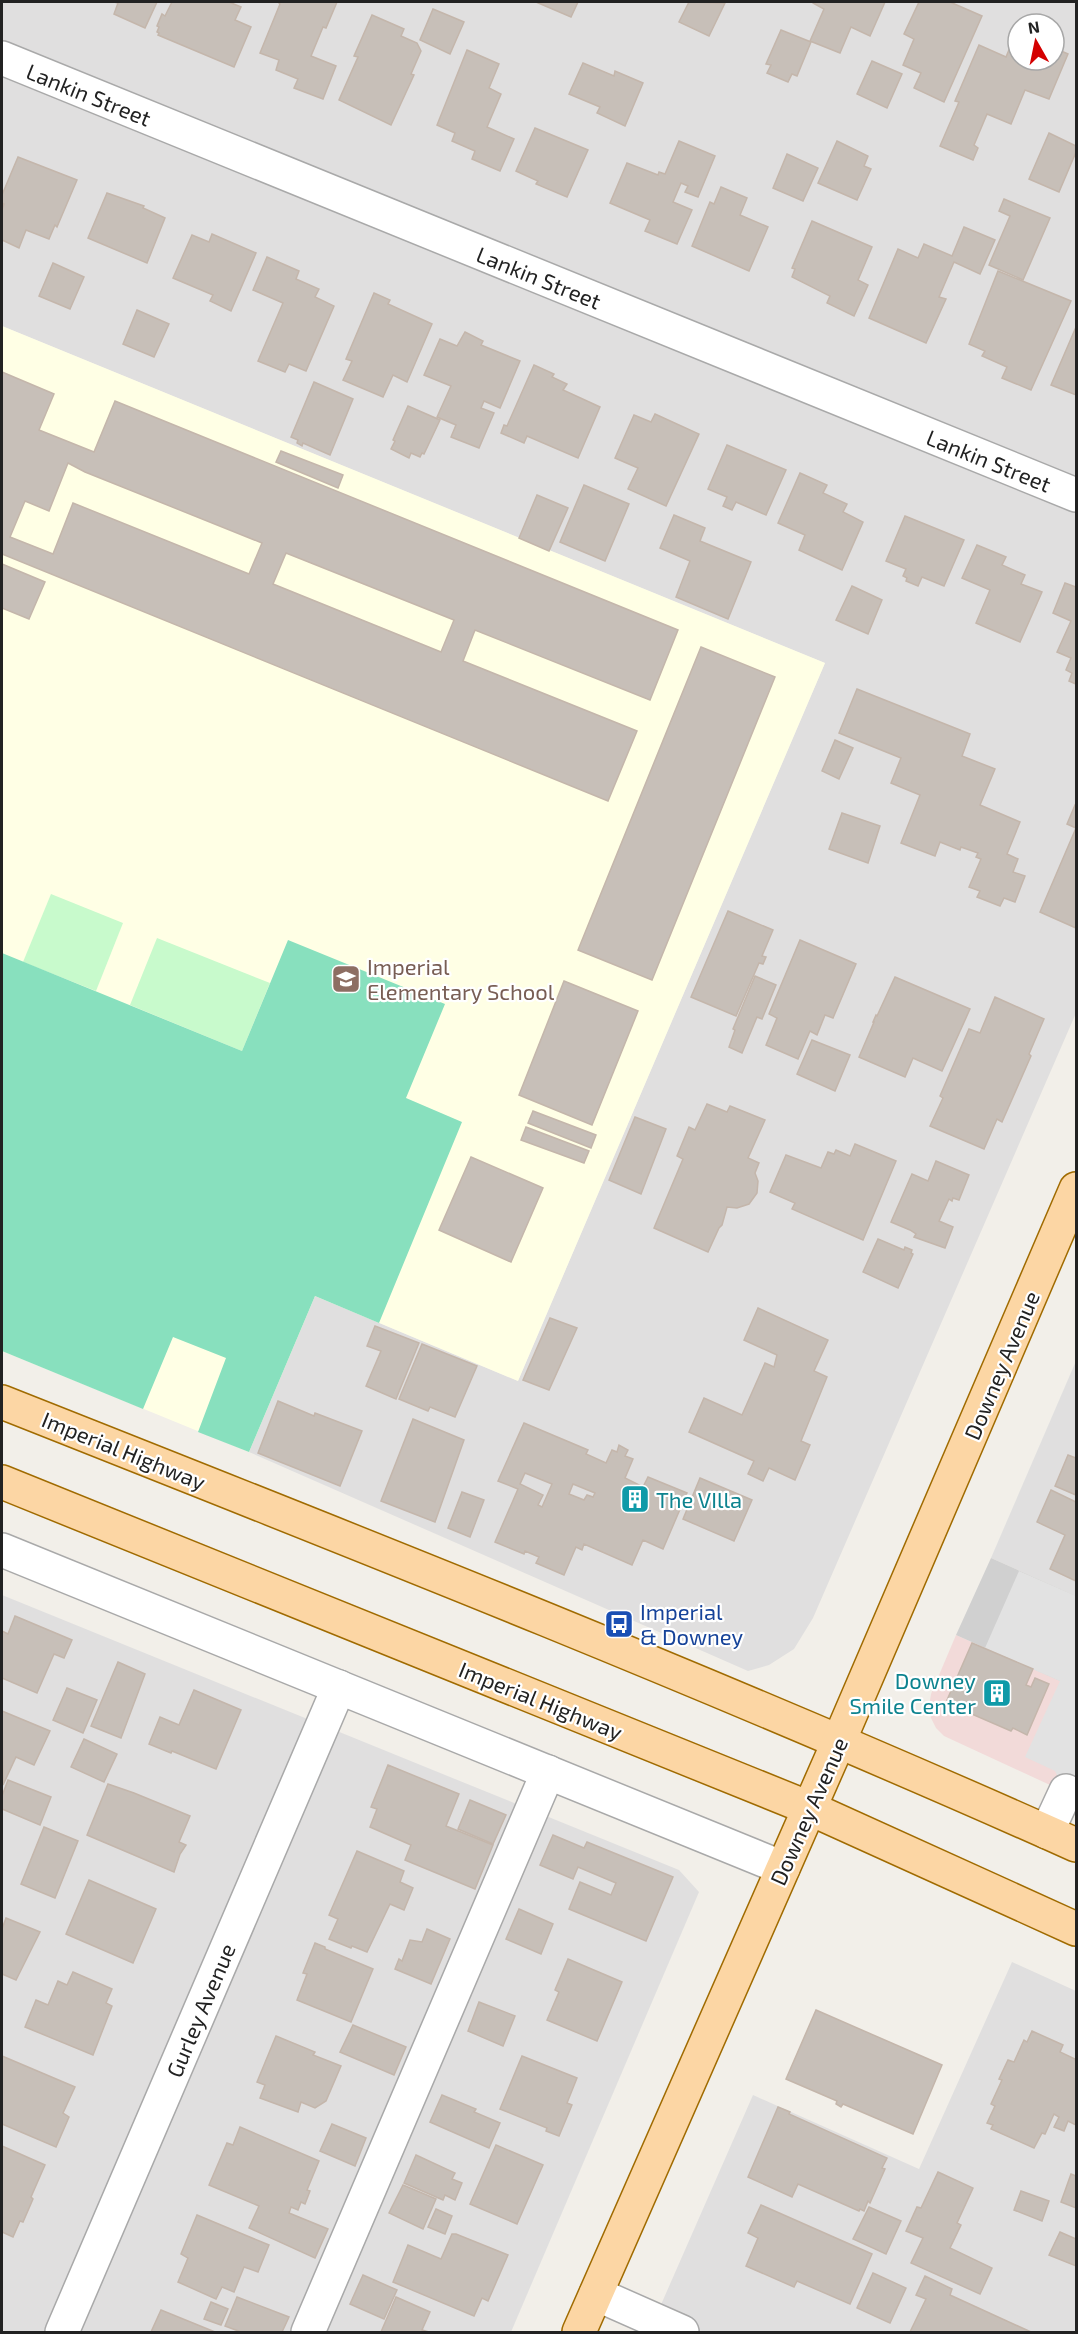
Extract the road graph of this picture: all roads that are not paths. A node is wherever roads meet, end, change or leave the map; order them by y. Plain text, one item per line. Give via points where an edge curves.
1 (2, 58) edge
2 (1077, 495) edge
3 (1077, 1189) edge
4 (2, 1402) edge
5 (2, 1482) edge
6 (2, 1550) edge
7 (339, 1687) junction
8 (839, 1741) junction
9 (548, 1772) junction
10 (1066, 1791) dead end
11 (809, 1808) junction
12 (1047, 1832) junction
13 (1077, 1845) edge
14 (783, 1868) junction
15 (1077, 1929) edge
16 (596, 2294) junction
17 (62, 2332) edge
18 (308, 2332) edge
19 (579, 2332) edge
20 (682, 2332) edge

1 - 2 street, Lankin Street
3 - 8 main road, Downey Avenue
4 - 8 main road, Imperial Highway
5 - 11 main road, Imperial Highway
6 - 7 street
7 - 9 street
7 - 17 street, Gurley Avenue
8 - 11 main road, Downey Avenue
8 - 12 main road, Imperial Highway
9 - 14 street
9 - 18 street
10 - 12 street
11 - 14 main road, Downey Avenue
11 - 15 main road, Imperial Highway
12 - 13 main road, Imperial Highway
14 - 16 main road, Downey Avenue
16 - 19 main road, Downey Avenue
16 - 20 street

